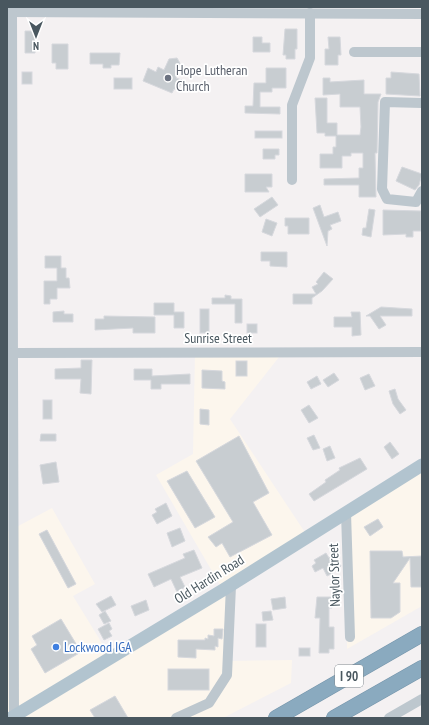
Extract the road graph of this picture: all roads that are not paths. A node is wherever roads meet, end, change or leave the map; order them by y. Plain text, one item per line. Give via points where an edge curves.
1 (351, 10) edge
2 (10, 12) edge
3 (310, 13) junction
4 (422, 14) edge
5 (354, 52) dead end
6 (422, 52) edge
7 (422, 103) edge
8 (292, 180) dead end
9 (10, 188) edge
10 (422, 191) edge
11 (10, 307) edge
12 (422, 352) edge
13 (13, 353) junction
14 (422, 465) edge
15 (346, 513) junction
16 (231, 586) junction
17 (422, 634) edge
18 (350, 637) dead end
19 (422, 668) edge
20 (422, 699) edge
21 (13, 717) edge
22 (176, 718) edge
23 (276, 718) edge
24 (334, 718) edge
25 (389, 718) edge

1 - 3 street
1 - 4 street
2 - 3 street
2 - 9 street
3 - 8 street via 310,58 292,105
5 - 6 street
7 - 10 street via 385,102 382,189 387,199 416,202
9 - 11 street
11 - 13 street
12 - 13 street, Sunrise Street
13 - 21 street
14 - 15 main road, Old Hardin Road
15 - 16 main road, Old Hardin Road
15 - 18 street, Naylor Street
16 - 21 main road, Old Hardin Road
16 - 22 street via 227,676 209,703
17 - 23 highway, I 90
19 - 24 highway, I 90
20 - 25 street

